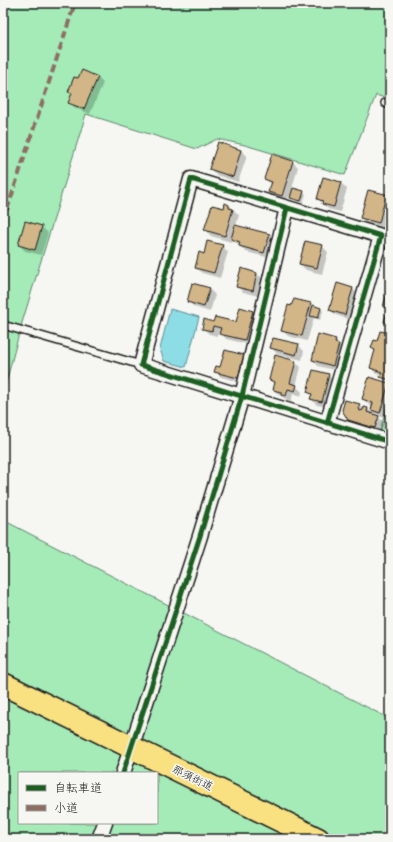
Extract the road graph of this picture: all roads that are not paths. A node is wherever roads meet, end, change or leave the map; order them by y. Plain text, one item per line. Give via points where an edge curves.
1 (287, 208) junction
2 (3, 325) edge
3 (141, 365) junction
4 (242, 396) junction
5 (327, 423) junction
6 (390, 442) edge
7 (3, 684) edge
8 (132, 747) junction
9 (123, 772) edge
10 (105, 824) edge
11 (100, 839) edge
12 (318, 839) edge

1 - 3 street via 190,179
1 - 4 street
1 - 5 street via 381,236
2 - 3 lane
3 - 4 street
4 - 5 street
4 - 8 street
5 - 6 street
7 - 8 main road, 那須街道
8 - 9 street
8 - 12 main road, 那須街道
10 - 11 street

